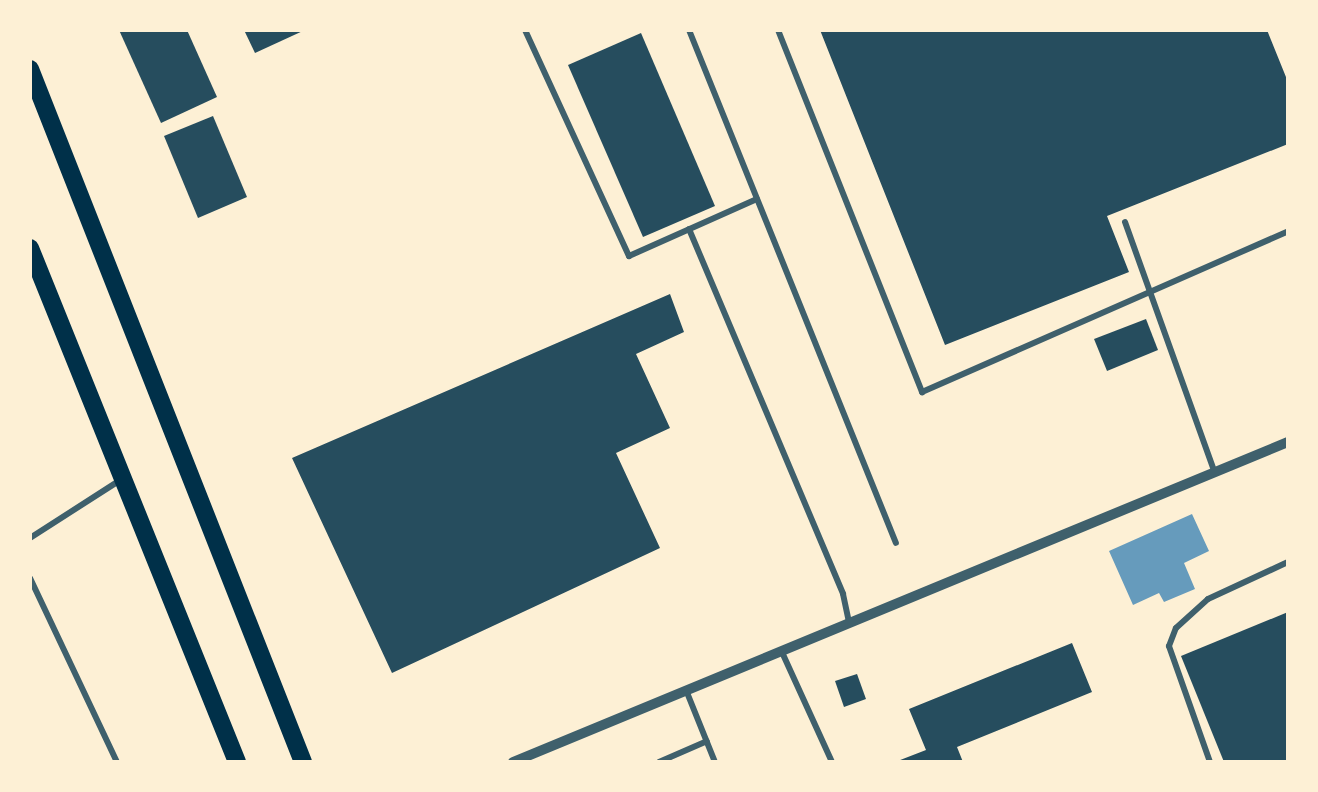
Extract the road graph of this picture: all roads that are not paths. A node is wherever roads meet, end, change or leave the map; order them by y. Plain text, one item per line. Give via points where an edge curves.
1 (525, 30) edge
2 (689, 30) edge
3 (778, 30) edge
4 (30, 69) edge
5 (757, 199) junction
6 (1125, 222) dead end
7 (690, 229) junction
8 (1288, 230) edge
9 (32, 257) edge
10 (1150, 292) junction
11 (1288, 442) edge
12 (1214, 472) junction
13 (123, 478) junction
14 (30, 538) edge
15 (896, 543) dead end
16 (1288, 562) edge
17 (30, 578) edge
18 (850, 622) junction
19 (781, 650) junction
20 (686, 690) junction
21 (707, 741) junction
22 (116, 762) edge
23 (237, 762) edge
24 (303, 762) edge
25 (513, 762) edge
26 (659, 762) edge
27 (716, 762) edge
28 (832, 762) edge
29 (1210, 762) edge

1 - 7 lane via 629,256
2 - 5 lane
3 - 10 lane via 922,392
4 - 24 main road
5 - 7 lane
5 - 15 lane
6 - 10 lane
7 - 18 lane
8 - 10 lane
9 - 13 main road
10 - 12 lane
11 - 12 street
12 - 18 street
13 - 14 lane
13 - 23 main road
16 - 29 lane via 1208,598 1176,628 1169,646
17 - 22 lane
18 - 19 street
19 - 20 street
19 - 28 lane
20 - 21 lane
20 - 25 street
21 - 26 lane
21 - 27 lane

